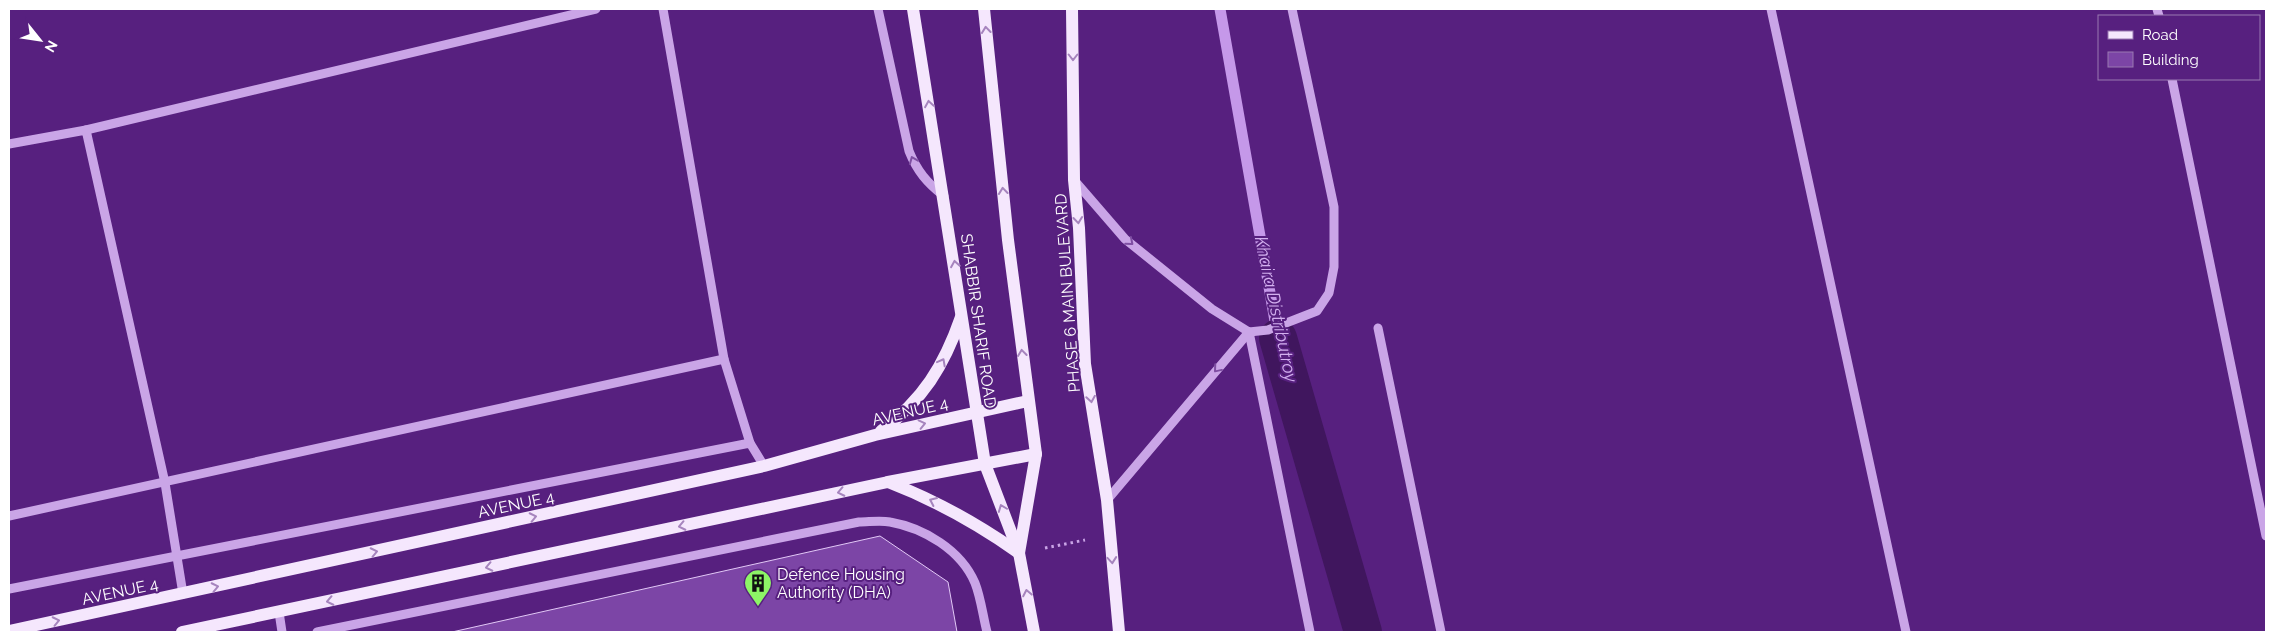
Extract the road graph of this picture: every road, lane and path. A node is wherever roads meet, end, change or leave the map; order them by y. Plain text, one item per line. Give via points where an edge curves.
1 (596, 9) edge
2 (663, 9) edge
3 (878, 9) edge
4 (913, 9) edge
5 (984, 9) edge
6 (1072, 9) edge
7 (1292, 9) edge
8 (1771, 9) edge
9 (2172, 80) edge
10 (86, 130) junction
11 (9, 144) edge
12 (1074, 180) junction
13 (944, 196) junction
14 (962, 312) junction
15 (1378, 328) dead end
16 (1249, 332) junction
17 (724, 359) junction
18 (1028, 401) junction
19 (976, 412) junction
20 (875, 435) junction
21 (750, 443) junction
22 (1036, 454) junction
23 (984, 464) junction
24 (764, 466) junction
25 (888, 482) junction
26 (165, 483) junction
27 (1107, 500) junction
28 (9, 516) edge
29 (1110, 536) junction
30 (2266, 536) edge
31 (1020, 553) junction
32 (177, 557) junction
33 (9, 589) edge
34 (183, 594) junction
35 (279, 612) junction
36 (9, 631) edge
37 (182, 632) edge
38 (282, 632) edge
39 (317, 632) edge
40 (987, 632) edge
41 (1034, 632) edge
42 (1119, 632) edge
43 (1310, 632) edge
44 (1441, 632) edge
45 (1906, 632) edge

1 - 10 street
2 - 17 street
13 -> 3 street via 915,167 909,151
13 -> 4 main road, SHABBIR SHARIF ROAD
18 -> 5 main road
6 -> 12 main road, PHASE 6 MAIN BULEVARD
7 - 16 street via 1334,206 1334,267 1329,293 1317,311 1268,330
8 - 45 street
9 - 30 street
10 - 11 street
10 - 26 street
12 -> 16 street via 1125,239 1212,309
12 -> 27 main road, PHASE 6 MAIN BULEVARD via 1085,364
14 -> 13 main road, SHABBIR SHARIF ROAD
14 - 19 main road, SHABBIR SHARIF ROAD
20 -> 14 main road via 914,404 929,384 942,363
15 - 44 street
16 -> 27 street
16 - 43 street
17 - 21 street
17 - 26 street
18 - 19 main road, AVENUE 4
18 - 22 main road
20 -> 19 main road, AVENUE 4
19 - 23 main road, SHABBIR SHARIF ROAD
20 - 24 main road, AVENUE 4
21 - 24 street
21 - 32 street
22 - 23 main road
22 - 31 main road
23 - 25 main road
31 -> 23 main road, SHABBIR SHARIF ROAD
34 -> 24 main road, AVENUE 4
31 -> 25 main road via 970,520
25 -> 35 main road
26 - 28 street
26 - 32 street
27 - 29 main road, PHASE 6 MAIN BULEVARD
29 - 31 path
29 -> 42 main road, PHASE 6 MAIN BULEVARD
41 -> 31 main road, SHABBIR SHARIF ROAD
32 - 33 street
32 - 34 street
36 -> 34 main road, AVENUE 4
35 - 37 main road
35 - 38 street
39 - 40 street via 859,522 888,522 912,528 950,550 975,583

